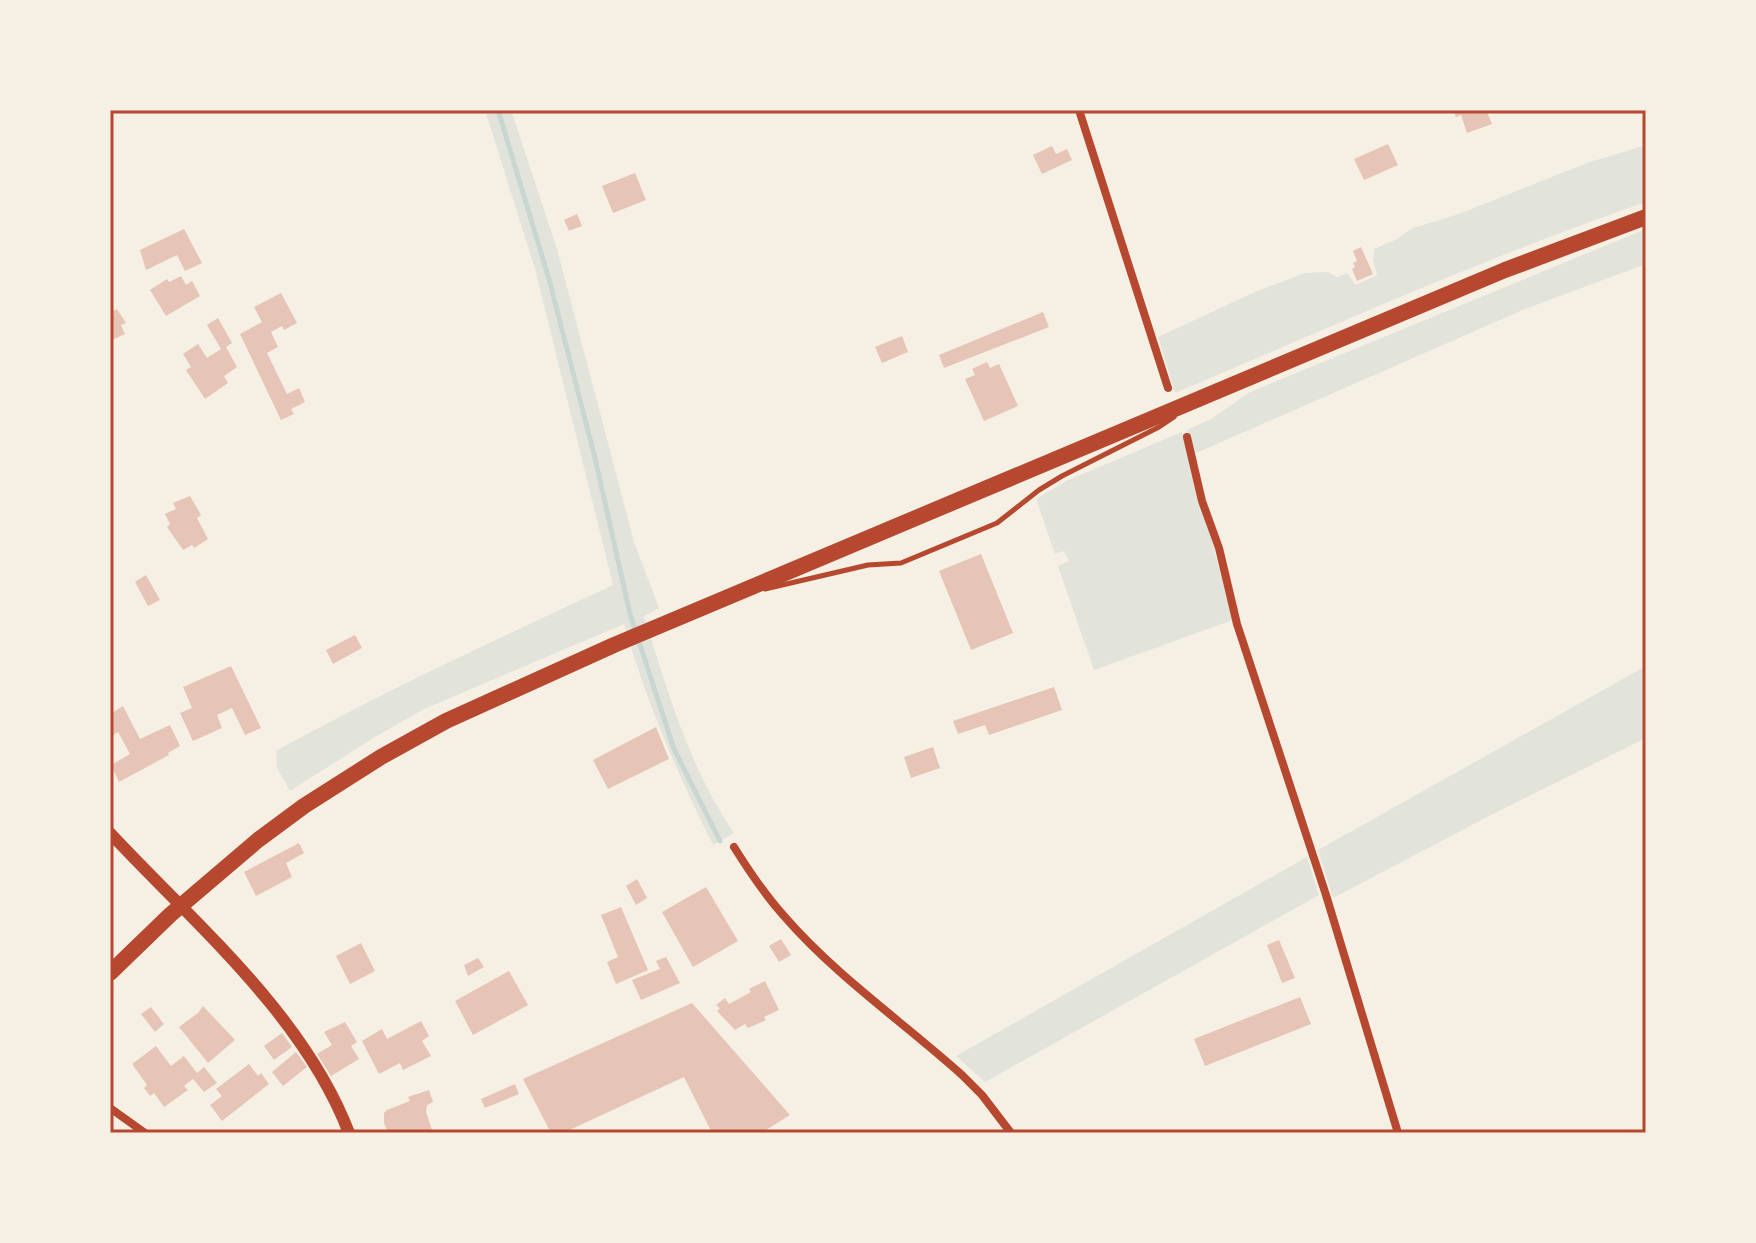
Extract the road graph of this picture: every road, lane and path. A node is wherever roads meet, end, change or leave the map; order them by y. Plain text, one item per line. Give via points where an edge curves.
1 (1079, 110) edge
2 (1646, 217) edge
3 (1168, 388) dead end
4 (1199, 399) junction
5 (1187, 437) dead end
6 (733, 596) junction
7 (110, 833) edge
8 (734, 847) dead end
9 (110, 973) edge
10 (110, 1108) edge
11 (145, 1133) edge
12 (349, 1133) edge
13 (1011, 1133) edge
14 (1398, 1133) edge

1 - 3 street
2 - 4 highway via 1505,270
4 - 6 highway
4 - 6 lane via 1159,427 1039,490 997,523 901,563 868,565
5 - 14 street via 1237,624
6 - 9 highway via 446,721 381,757 304,806 213,876
7 - 12 street via 298,1036
8 - 13 street via 785,918 962,1075
10 - 11 street

